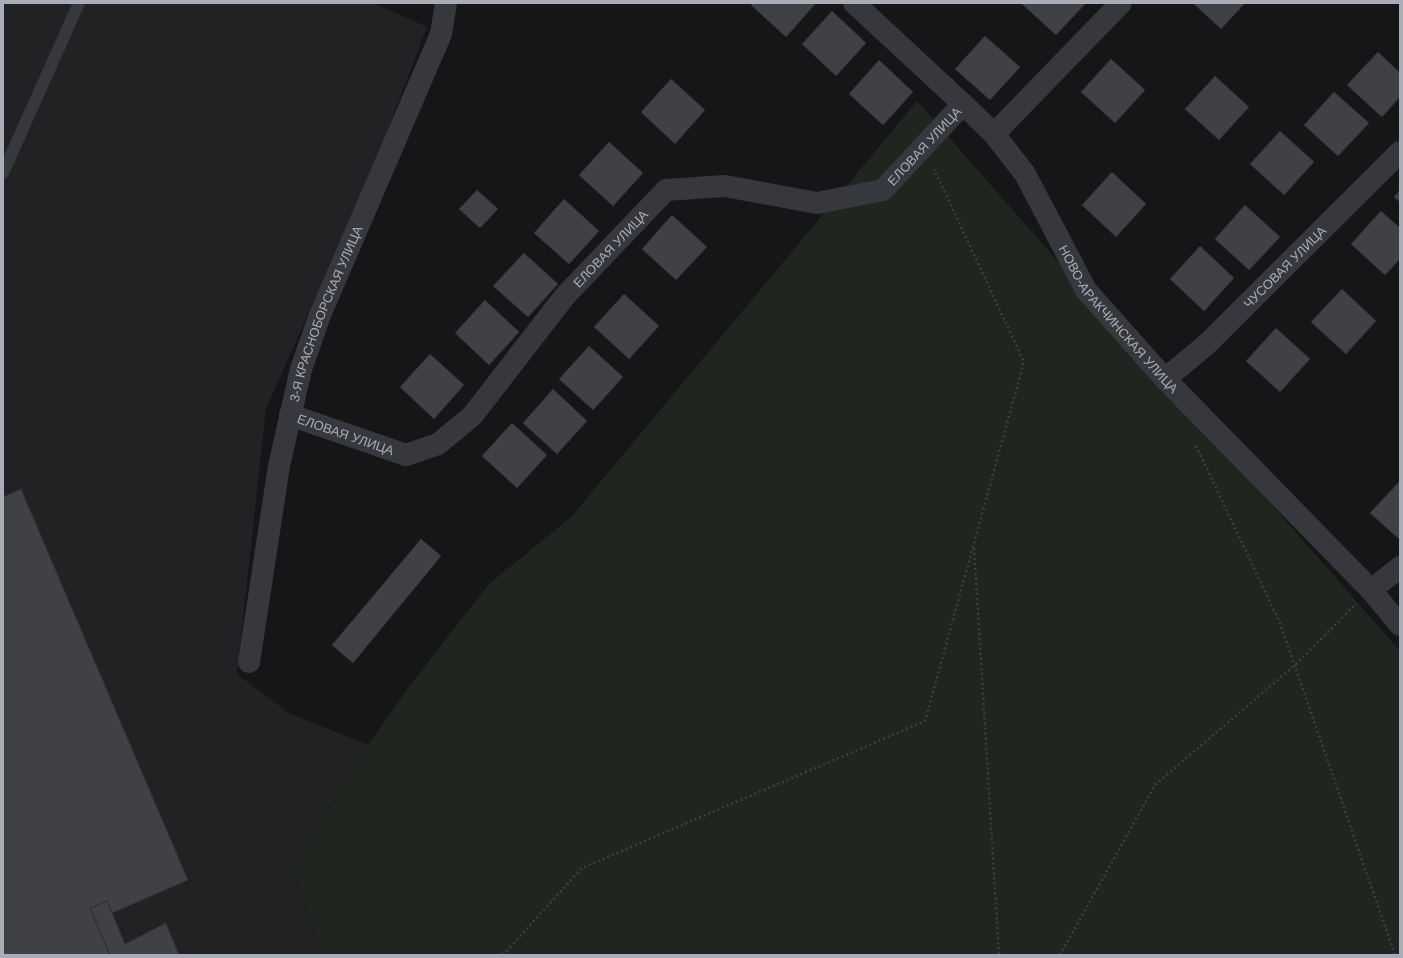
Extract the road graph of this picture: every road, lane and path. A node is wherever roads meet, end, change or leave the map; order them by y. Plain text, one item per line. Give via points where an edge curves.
1 (79, 3) edge
2 (446, 3) edge
3 (854, 3) edge
4 (1120, 3) edge
5 (964, 104) junction
6 (994, 134) junction
7 (923, 147) junction
8 (1400, 152) edge
9 (3, 173) edge
10 (1165, 378) junction
11 (290, 415) junction
12 (1195, 443) dead end
13 (973, 545) junction
14 (1400, 566) edge
15 (1371, 590) junction
16 (1400, 625) edge
17 (249, 662) dead end
18 (1295, 665) junction
19 (503, 955) edge
20 (999, 955) edge
21 (1060, 955) edge
22 (1395, 955) edge

1 - 9 lane
2 - 11 street, 3-Я КРАСНОБОРСКАЯ УЛИЦА via 441,34 320,315 301,369
3 - 5 street, НОВО-АРАКЧИНСКАЯ УЛИЦА
4 - 6 street
5 - 6 street, НОВО-АРАКЧИНСКАЯ УЛИЦА
5 - 7 street, ЕЛОВАЯ УЛИЦА
6 - 10 street, НОВО-АРАКЧИНСКАЯ УЛИЦА via 1025,174 1086,290
7 - 11 street, ЕЛОВАЯ УЛИЦА via 883,190 817,203 725,186 666,190 566,296 472,416 438,444 406,455
7 - 13 path via 1024,362
8 - 10 street, ЧУСОВАЯ УЛИЦА via 1206,345
10 - 15 street, НОВО-АРАКЧИНСКАЯ УЛИЦА
11 - 17 street, 3-Я КРАСНОБОРСКАЯ УЛИЦА via 279,466
12 - 18 path via 1280,623
13 - 19 path via 925,721 582,868
13 - 20 path
14 - 15 street
15 - 16 street, НОВО-АРАКЧИНСКАЯ УЛИЦА
15 - 18 path
18 - 21 path via 1155,786
18 - 22 path

